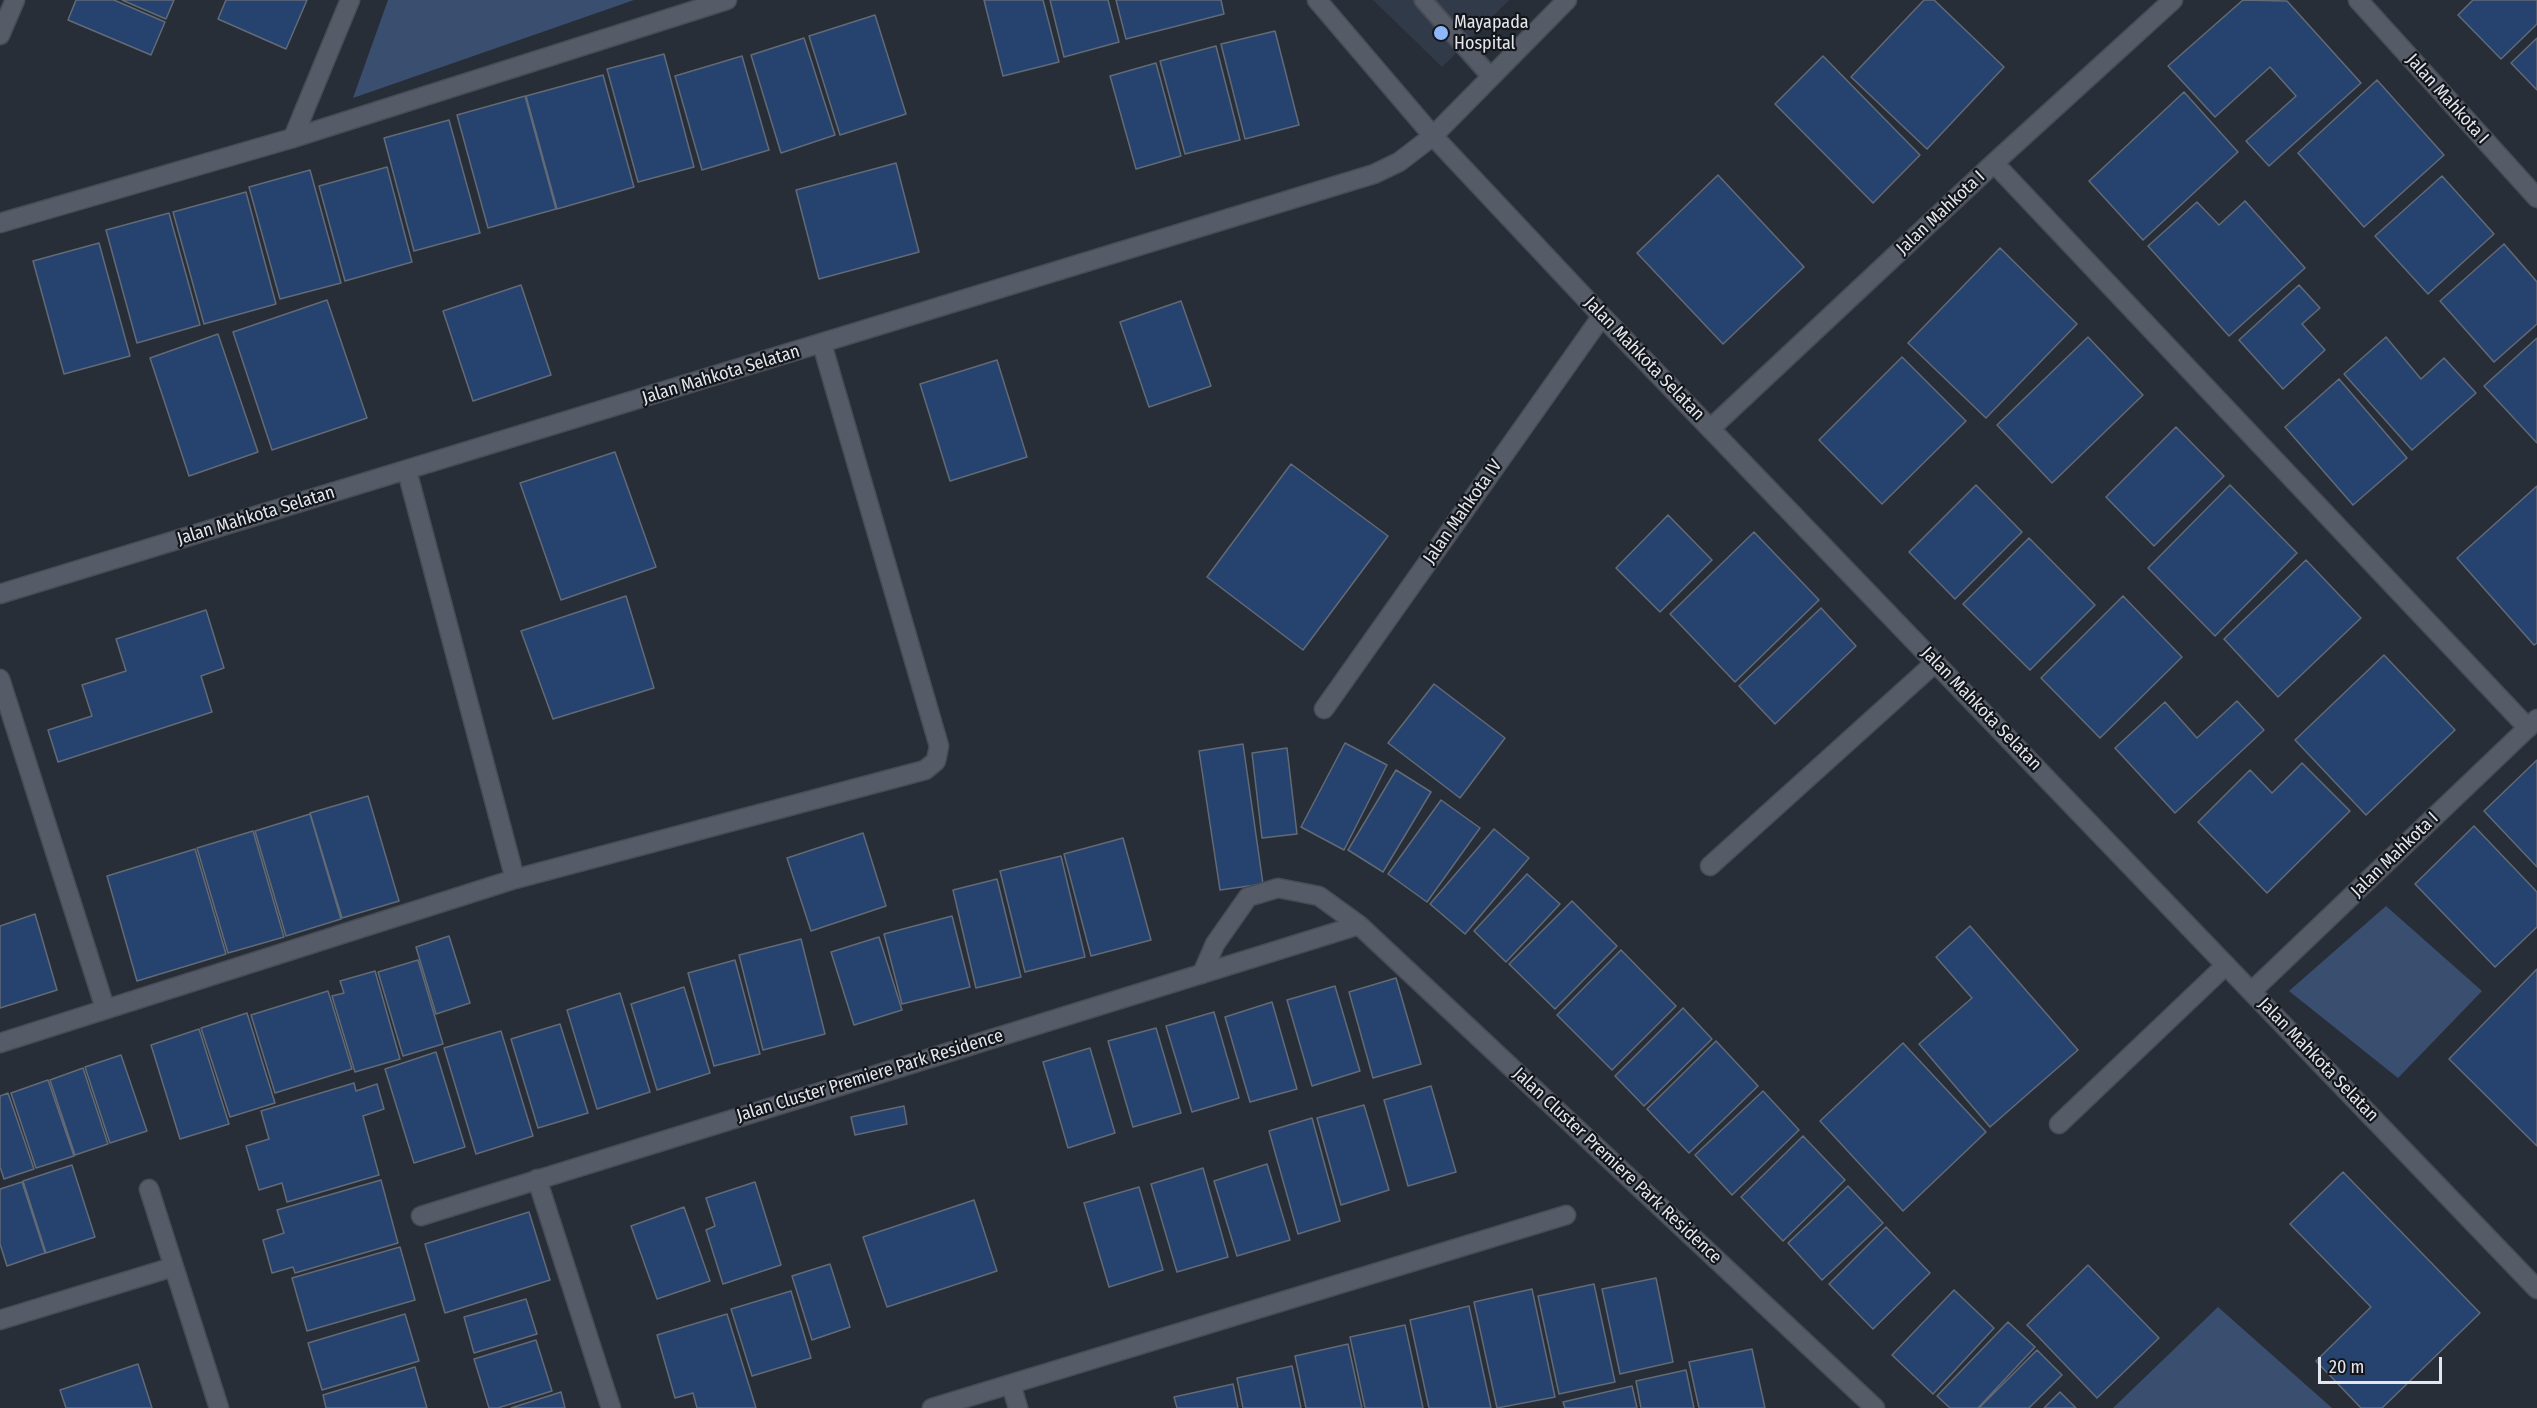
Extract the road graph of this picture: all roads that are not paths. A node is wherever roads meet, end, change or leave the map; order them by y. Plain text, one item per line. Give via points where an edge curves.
1 (15, 0) edge
2 (350, 0) edge
3 (727, 0) edge
4 (1317, 0) edge
5 (1423, 0) edge
6 (1567, 0) edge
7 (2174, 0) edge
8 (2358, 0) edge
9 (0, 35) edge
10 (1491, 77) junction
11 (1433, 136) junction
12 (292, 138) junction
13 (1994, 164) junction
14 (2537, 198) edge
15 (0, 223) edge
16 (1602, 316) junction
17 (822, 344) junction
18 (1711, 428) junction
19 (407, 471) junction
20 (0, 594) edge
21 (1936, 662) junction
22 (0, 679) edge
23 (1324, 709) dead end
24 (2532, 723) edge
25 (1710, 866) dead end
26 (515, 879) junction
27 (1359, 925) junction
28 (2226, 965) junction
29 (1202, 974) junction
30 (2252, 991) junction
31 (105, 1008) junction
32 (0, 1043) edge
33 (2059, 1124) dead end
34 (537, 1179) junction
35 (149, 1189) dead end
36 (1566, 1215) dead end
37 (421, 1216) dead end
38 (173, 1267) junction
39 (2534, 1285) edge
40 (0, 1320) edge
41 (1011, 1384) junction
42 (952, 1405) edge
43 (219, 1408) edge
44 (611, 1408) edge
45 (932, 1408) edge
46 (1018, 1408) edge
47 (1875, 1408) edge

1 - 9 street
2 - 12 street
3 - 12 street
4 - 11 street, Jalan Mahkota Selatan
5 - 10 lane
6 - 10 street, Jalan Mahkota Selatan
7 - 13 street, Jalan Mahkota I
8 - 14 street, Jalan Mahkota I
10 - 11 street, Jalan Mahkota Selatan
11 - 16 street, Jalan Mahkota Selatan
11 - 17 street, Jalan Mahkota Selatan via 1400,162 1342,186
12 - 15 street
13 - 18 street, Jalan Mahkota I
13 - 24 street
16 - 18 street, Jalan Mahkota Selatan
16 - 23 street, Jalan Mahkota IV
17 - 19 street, Jalan Mahkota Selatan
17 - 26 street via 939,746 936,761 925,770
18 - 21 street, Jalan Mahkota Selatan
19 - 20 street, Jalan Mahkota Selatan
19 - 26 street
21 - 25 street
21 - 28 street, Jalan Mahkota Selatan
22 - 31 street
24 - 30 street, Jalan Mahkota I
26 - 31 street
27 - 29 street, Jalan Cluster Premiere Park Residence
27 - 29 street, Jalan Cluster Premiere Park Residence via 1320,896 1278,888 1248,897 1215,944
27 - 47 street, Jalan Cluster Premiere Park Residence
28 - 30 street, Jalan Mahkota Selatan
28 - 33 street
29 - 34 street, Jalan Cluster Premiere Park Residence
30 - 39 street, Jalan Mahkota Selatan
31 - 32 street
34 - 37 street, Jalan Cluster Premiere Park Residence
34 - 44 street
35 - 38 street
36 - 41 street
38 - 40 street
38 - 43 street
41 - 42 street
41 - 46 street
42 - 45 street

